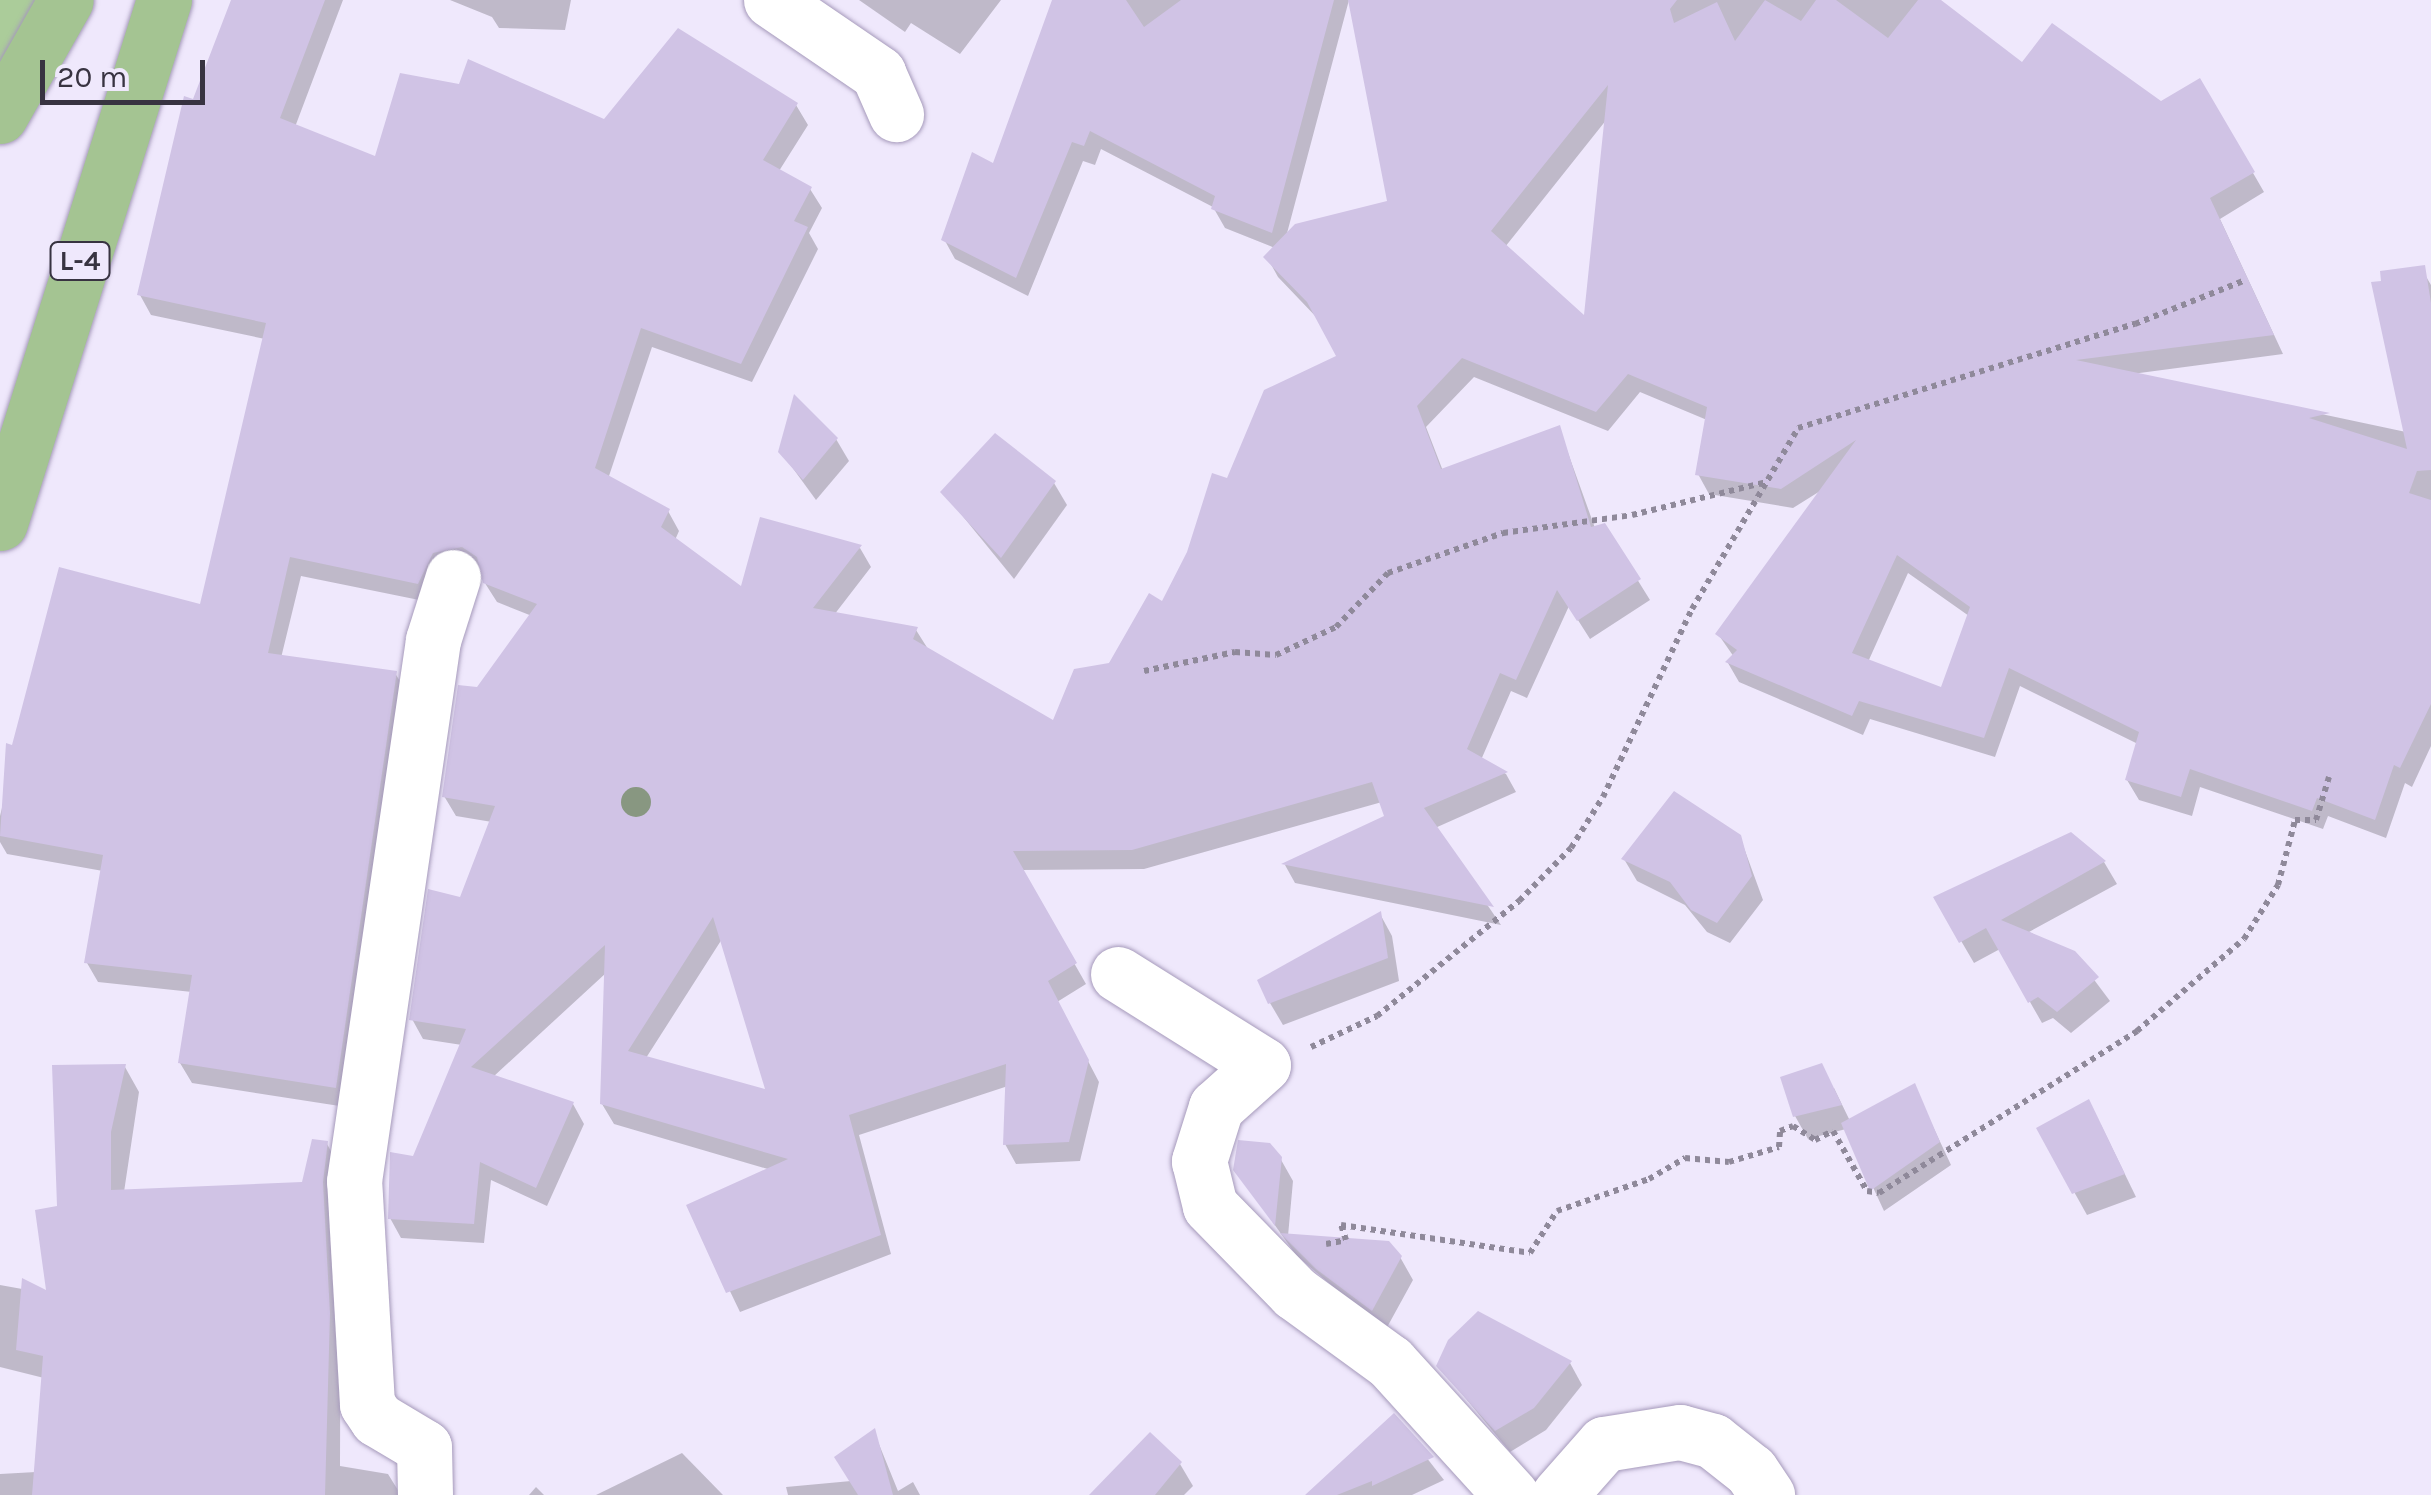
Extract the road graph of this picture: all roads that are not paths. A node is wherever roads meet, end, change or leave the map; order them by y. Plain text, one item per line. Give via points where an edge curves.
1 (66, 0) edge
2 (164, 0) edge
3 (771, 0) edge
4 (896, 114) dead end
5 (0, 116) edge
6 (0, 523) edge
7 (453, 576) dead end
8 (1118, 974) dead end
9 (425, 1495) edge
10 (1510, 1495) edge
11 (1560, 1495) edge
12 (1768, 1495) edge

1 - 5 main road
2 - 6 main road, L-4
3 - 4 street via 878,74
7 - 9 street via 430,660 354,1181 367,1404 377,1419 424,1448
8 - 10 street via 1263,1066 1216,1107 1199,1161 1210,1206 1296,1293 1390,1362
11 - 12 street via 1604,1444 1680,1432 1713,1441 1751,1471

